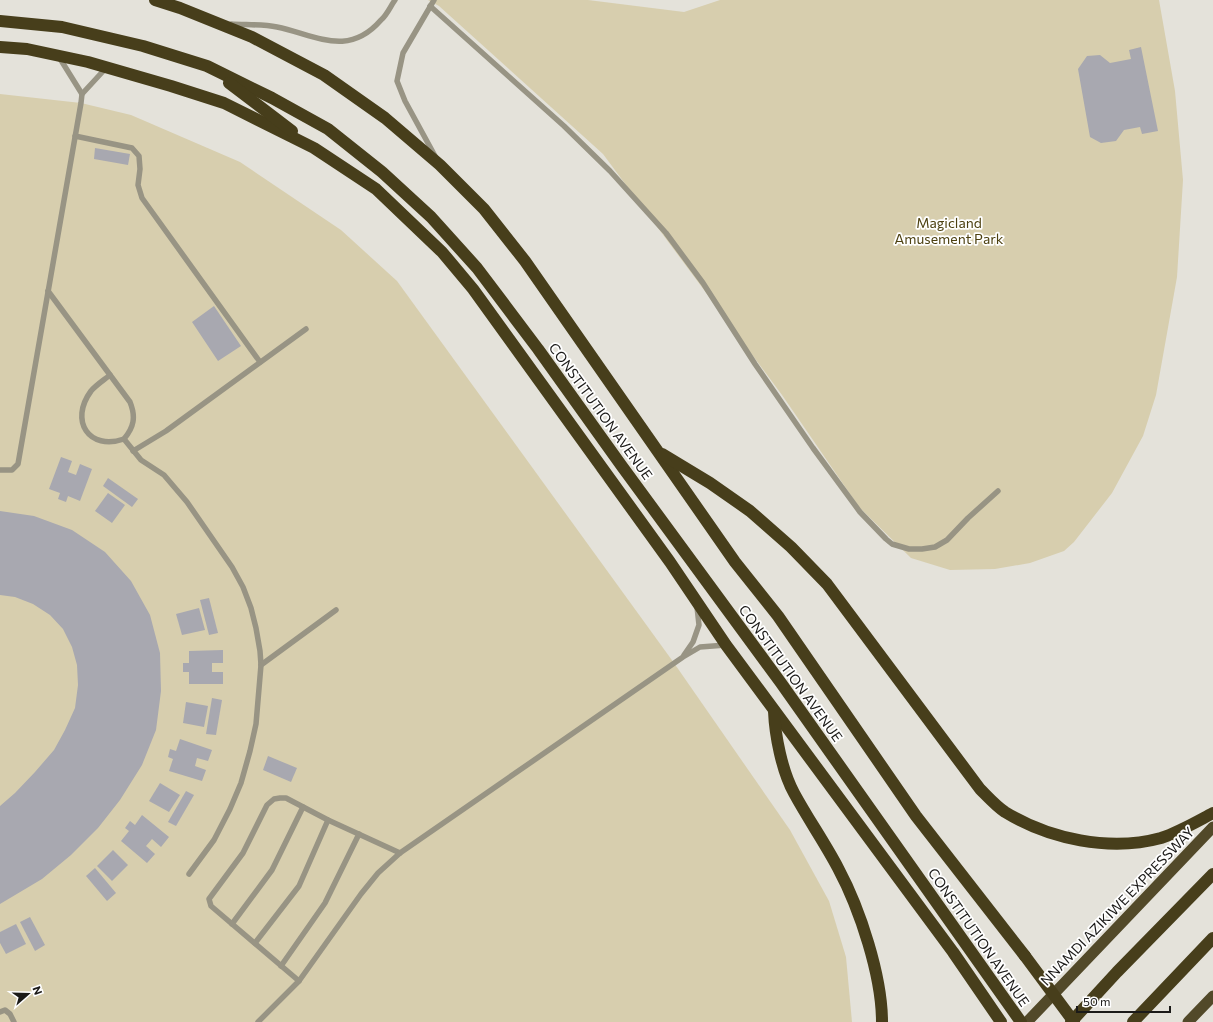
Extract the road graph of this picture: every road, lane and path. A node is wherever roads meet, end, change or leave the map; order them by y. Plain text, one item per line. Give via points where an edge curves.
1 (155, 0) edge
2 (395, 0) edge
3 (434, 0) edge
4 (430, 6) junction
5 (0, 21) edge
6 (219, 24) junction
7 (0, 38) edge
8 (0, 47) edge
9 (27, 49) junction
10 (59, 56) junction
11 (207, 66) junction
12 (107, 68) junction
13 (82, 94) junction
14 (76, 136) junction
15 (314, 148) junction
16 (440, 165) junction
17 (48, 291) junction
18 (306, 328) dead end
19 (260, 362) junction
20 (110, 375) junction
21 (124, 439) junction
22 (133, 451) junction
23 (659, 452) junction
24 (0, 470) edge
25 (998, 491) dead end
26 (696, 599) junction
27 (336, 610) dead end
28 (730, 650) junction
29 (683, 657) junction
30 (261, 665) junction
31 (774, 711) junction
32 (303, 807) junction
33 (1213, 813) edge
34 (328, 820) junction
35 (1213, 827) edge
36 (359, 834) junction
37 (400, 853) junction
38 (189, 874) dead end
39 (1213, 874) edge
40 (232, 924) junction
41 (1213, 938) edge
42 (255, 943) junction
43 (953, 952) junction
44 (281, 966) junction
45 (981, 966) junction
46 (299, 981) junction
47 (1213, 996) edge
48 (0, 1012) edge
49 (14, 1022) edge
50 (258, 1022) edge
51 (882, 1022) edge
52 (1001, 1022) edge
53 (1021, 1022) edge
54 (1027, 1022) edge
55 (1073, 1022) edge
56 (1133, 1022) edge
57 (1188, 1022) edge

1 - 6 highway, CONSTITUTION AVENUE
2 - 6 lane via 382,20 363,37 343,42 276,27
3 - 4 lane
4 - 16 lane via 403,53 397,81
4 - 25 lane via 564,126 610,171 666,233 703,283 813,448 860,512 886,539 892,544 909,549 936,547 947,540
5 - 11 highway, CONSTITUTION AVENUE via 62,27 143,46
6 - 16 highway, CONSTITUTION AVENUE via 252,37 324,75 384,118
7 - 9 highway
8 - 9 highway
9 - 10 highway
10 - 12 highway
10 - 13 lane
11 - 15 highway
11 - 45 highway, CONSTITUTION AVENUE via 328,129 382,172 431,217 477,268 781,683
12 - 13 lane
12 - 15 highway via 224,103
13 - 14 lane
14 - 17 lane
14 - 19 lane via 132,148 139,156 138,185 142,198
15 - 26 highway via 376,189 442,252 473,289
16 - 23 highway, CONSTITUTION AVENUE via 484,209 525,261
17 - 20 lane
17 - 24 lane via 18,464 12,470
18 - 19 lane
19 - 22 lane via 166,431
20 - 21 lane via 130,402 134,412 133,422
20 - 21 lane via 92,391 86,401 82,424 86,432 94,438 115,442
21 - 22 lane
22 - 30 lane via 141,460 164,475 187,502 232,567 251,608
23 - 33 highway via 750,511 828,584 980,789 1004,811 1032,826 1062,837 1100,843 1131,843 1161,838
23 - 55 highway, CONSTITUTION AVENUE, bridge via 735,562 778,616 916,816
26 - 28 highway
26 - 29 lane via 699,625 693,642
27 - 30 lane
28 - 29 lane via 700,647
28 - 31 highway
29 - 37 lane
30 - 38 lane via 256,724 240,783 214,840
31 - 43 highway
31 - 51 highway via 775,728 793,792 838,868 857,910 873,963
32 - 34 lane
32 - 40 lane via 272,870
32 - 40 lane via 286,798 274,799 267,805 243,853 208,899 211,906
34 - 36 lane
34 - 42 lane via 298,886
35 - 54 highway, NNAMDI AZIKIWE EXPRESSWAY
36 - 37 lane
36 - 44 lane via 325,903
37 - 46 lane via 378,873 361,894
39 - 55 highway via 1117,972
40 - 42 lane
41 - 56 highway
42 - 44 lane
43 - 45 highway
43 - 52 highway
44 - 46 lane
45 - 53 highway, CONSTITUTION AVENUE
46 - 50 lane
47 - 57 highway
48 - 49 lane via 5,1010

